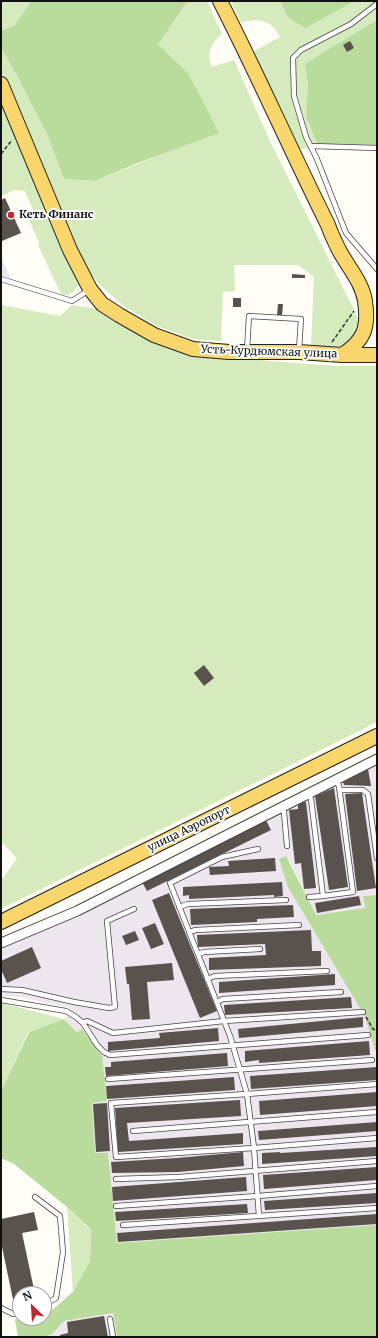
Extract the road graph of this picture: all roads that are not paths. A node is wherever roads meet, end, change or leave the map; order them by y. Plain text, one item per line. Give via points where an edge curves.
1 (220, 1) edge
2 (377, 4) edge
3 (1, 84) edge
4 (311, 146) junction
5 (377, 148) edge
6 (377, 269) edge
7 (1, 280) edge
8 (90, 289) junction
9 (365, 300) junction
10 (377, 308) edge
11 (247, 352) junction
12 (299, 352) junction
13 (342, 355) junction
14 (377, 355) edge
15 (377, 736) edge
16 (377, 759) edge
17 (336, 780) junction
18 (340, 790) junction
19 (308, 794) junction
20 (281, 808) junction
21 (288, 846) dead end
22 (258, 849) dead end
23 (377, 858) edge
24 (323, 896) junction
25 (309, 897) dead end
26 (286, 900) dead end
27 (180, 907) junction
28 (134, 909) dead end
29 (1, 922) edge
30 (299, 925) dead end
31 (189, 932) junction
32 (1, 943) edge
33 (260, 949) dead end
34 (198, 954) junction
35 (327, 971) dead end
36 (207, 979) junction
37 (1, 989) edge
38 (342, 992) dead end
39 (1, 1000) edge
40 (217, 1002) junction
41 (363, 1012) road end
42 (224, 1021) junction
43 (83, 1023) junction
44 (368, 1035) dead end
45 (232, 1045) junction
46 (372, 1060) dead end
47 (240, 1070) junction
48 (108, 1080) dead end
49 (377, 1084) edge
50 (247, 1094) junction
51 (377, 1112) edge
52 (251, 1122) junction
53 (133, 1131) dead end
54 (377, 1138) edge
55 (254, 1148) junction
56 (377, 1161) edge
57 (256, 1170) junction
58 (116, 1179) dead end
59 (377, 1186) edge
60 (258, 1196) junction
61 (35, 1197) dead end
62 (116, 1206) dead end
63 (377, 1208) edge
64 (259, 1216) junction
65 (123, 1226) dead end
66 (52, 1300) edge
67 (1, 1308) edge
68 (12, 1314) edge
69 (110, 1319) dead end
70 (113, 1337) edge

1 - 9 main road
2 - 4 lane via 351,24 301,50 293,58 294,96
3 - 8 main road, Усть-Курдюмская улица via 70,250
4 - 5 lane
4 - 6 lane via 346,233
7 - 8 lane via 72,301
8 - 11 main road, Усть-Курдюмская улица via 102,304 154,335 193,349
9 - 10 main road
9 - 13 main road via 366,326 362,337 353,348
11 - 12 main road, Усть-Курдюмская улица
11 - 12 lane via 250,316 301,319
12 - 13 main road, Усть-Курдюмская улица
13 - 14 main road, Усть-Курдюмская улица
15 - 29 main road, улица Аэропорт
16 - 17 street
17 - 18 lane
17 - 19 street
18 - 23 lane via 363,790 368,794
18 - 24 lane via 353,892
19 - 20 street
19 - 24 lane via 311,799
20 - 21 lane via 284,812
20 - 32 street via 77,911
22 - 27 lane via 222,857 170,883
24 - 25 lane
26 - 27 lane via 188,904
27 - 31 lane
28 - 37 lane via 107,921 115,1006 109,1008 22,990
30 - 31 lane
31 - 34 lane
33 - 34 lane
34 - 36 lane
35 - 36 lane via 215,976
36 - 40 lane
38 - 40 lane via 223,999
39 - 43 lane via 66,1011
40 - 42 lane
41 - 42 lane
42 - 43 lane via 113,1033 87,1021
42 - 45 lane
43 - 45 lane via 97,1045 110,1055
44 - 45 lane
45 - 47 lane
46 - 47 lane
47 - 48 lane
47 - 50 lane
49 - 50 lane
50 - 52 lane
50 - 55 lane via 111,1103 116,1157
51 - 52 lane
52 - 53 lane
52 - 55 lane
54 - 55 lane
55 - 57 lane
56 - 57 lane
57 - 58 lane via 179,1177
57 - 60 lane
59 - 60 lane
60 - 62 lane
60 - 64 lane
61 - 66 lane via 60,1216 63,1252 56,1298
63 - 64 lane
64 - 65 lane
67 - 68 lane
69 - 70 lane

